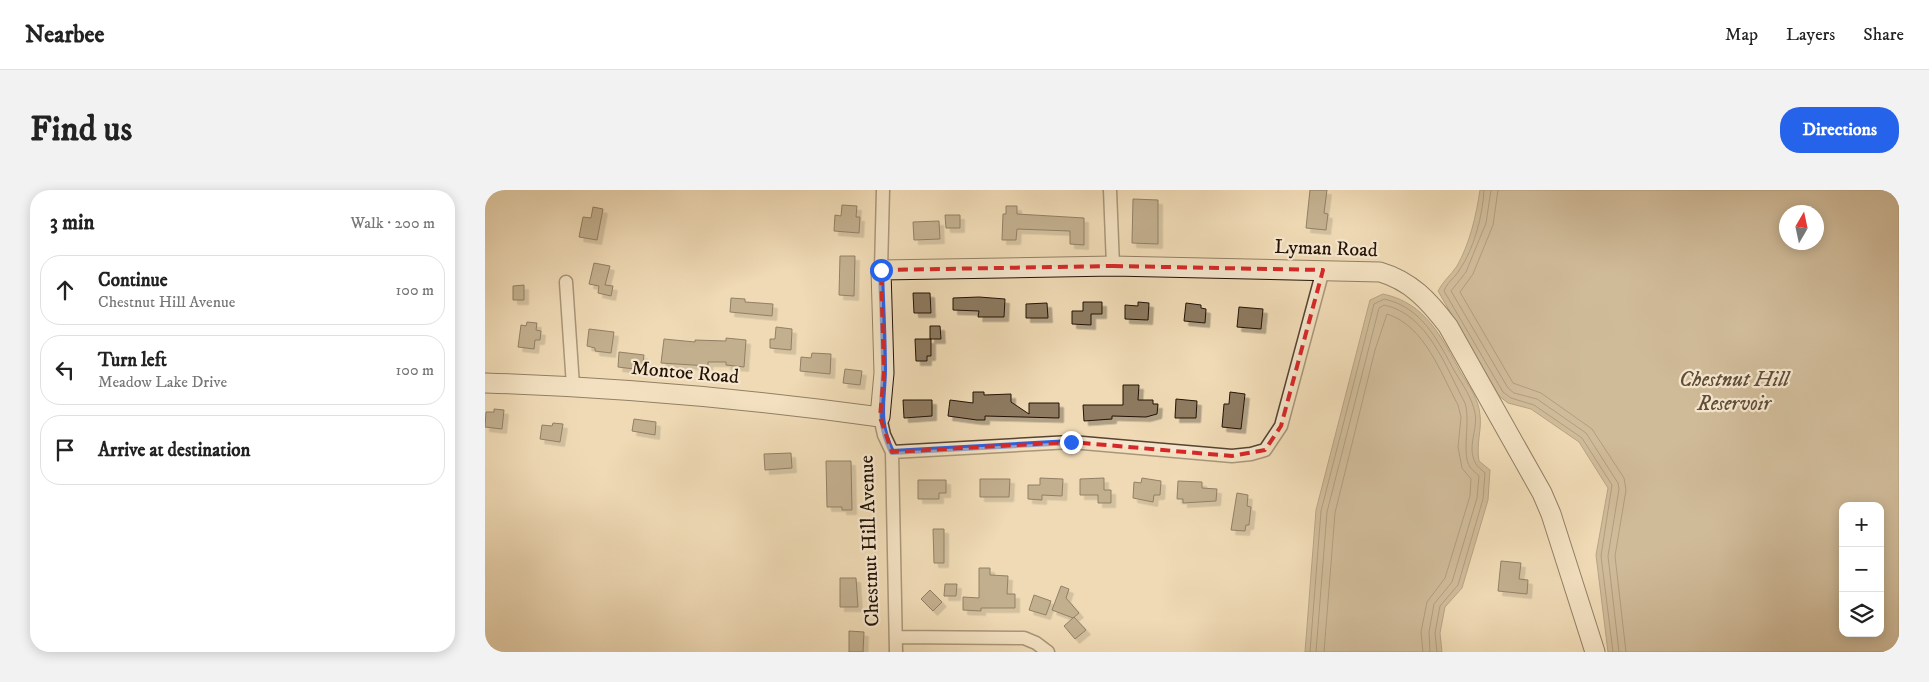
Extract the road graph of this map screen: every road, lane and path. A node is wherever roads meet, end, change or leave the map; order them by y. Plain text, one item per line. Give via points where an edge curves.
1 (883, 190) edge
2 (1110, 190) edge
3 (1113, 266) junction
4 (881, 270) junction
5 (1323, 270) junction
6 (567, 282) dead end
7 (485, 383) edge
8 (573, 386) junction
9 (880, 417) junction
10 (892, 452) junction
11 (896, 637) junction
12 (896, 652) edge
13 (1048, 652) edge
14 (1595, 652) edge

1 - 4 street, Chestnut Hill Avenue
2 - 3 street
3 - 4 street, Lyman Road
3 - 5 street, Lyman Road
4 - 9 street, Chestnut Hill Avenue via 884,373
5 - 10 street via 1281,426 1265,450 1232,456 1071,442
5 - 14 street, Lyman Road via 1365,270 1393,276 1426,298 1448,326 1542,493
6 - 8 street
7 - 8 street, Montoe Road
8 - 9 street, Montoe Road via 807,407
9 - 10 street, Chestnut Hill Avenue
10 - 11 street, Chestnut Hill Avenue
11 - 12 street, Chestnut Hill Avenue
11 - 13 street via 1024,638

